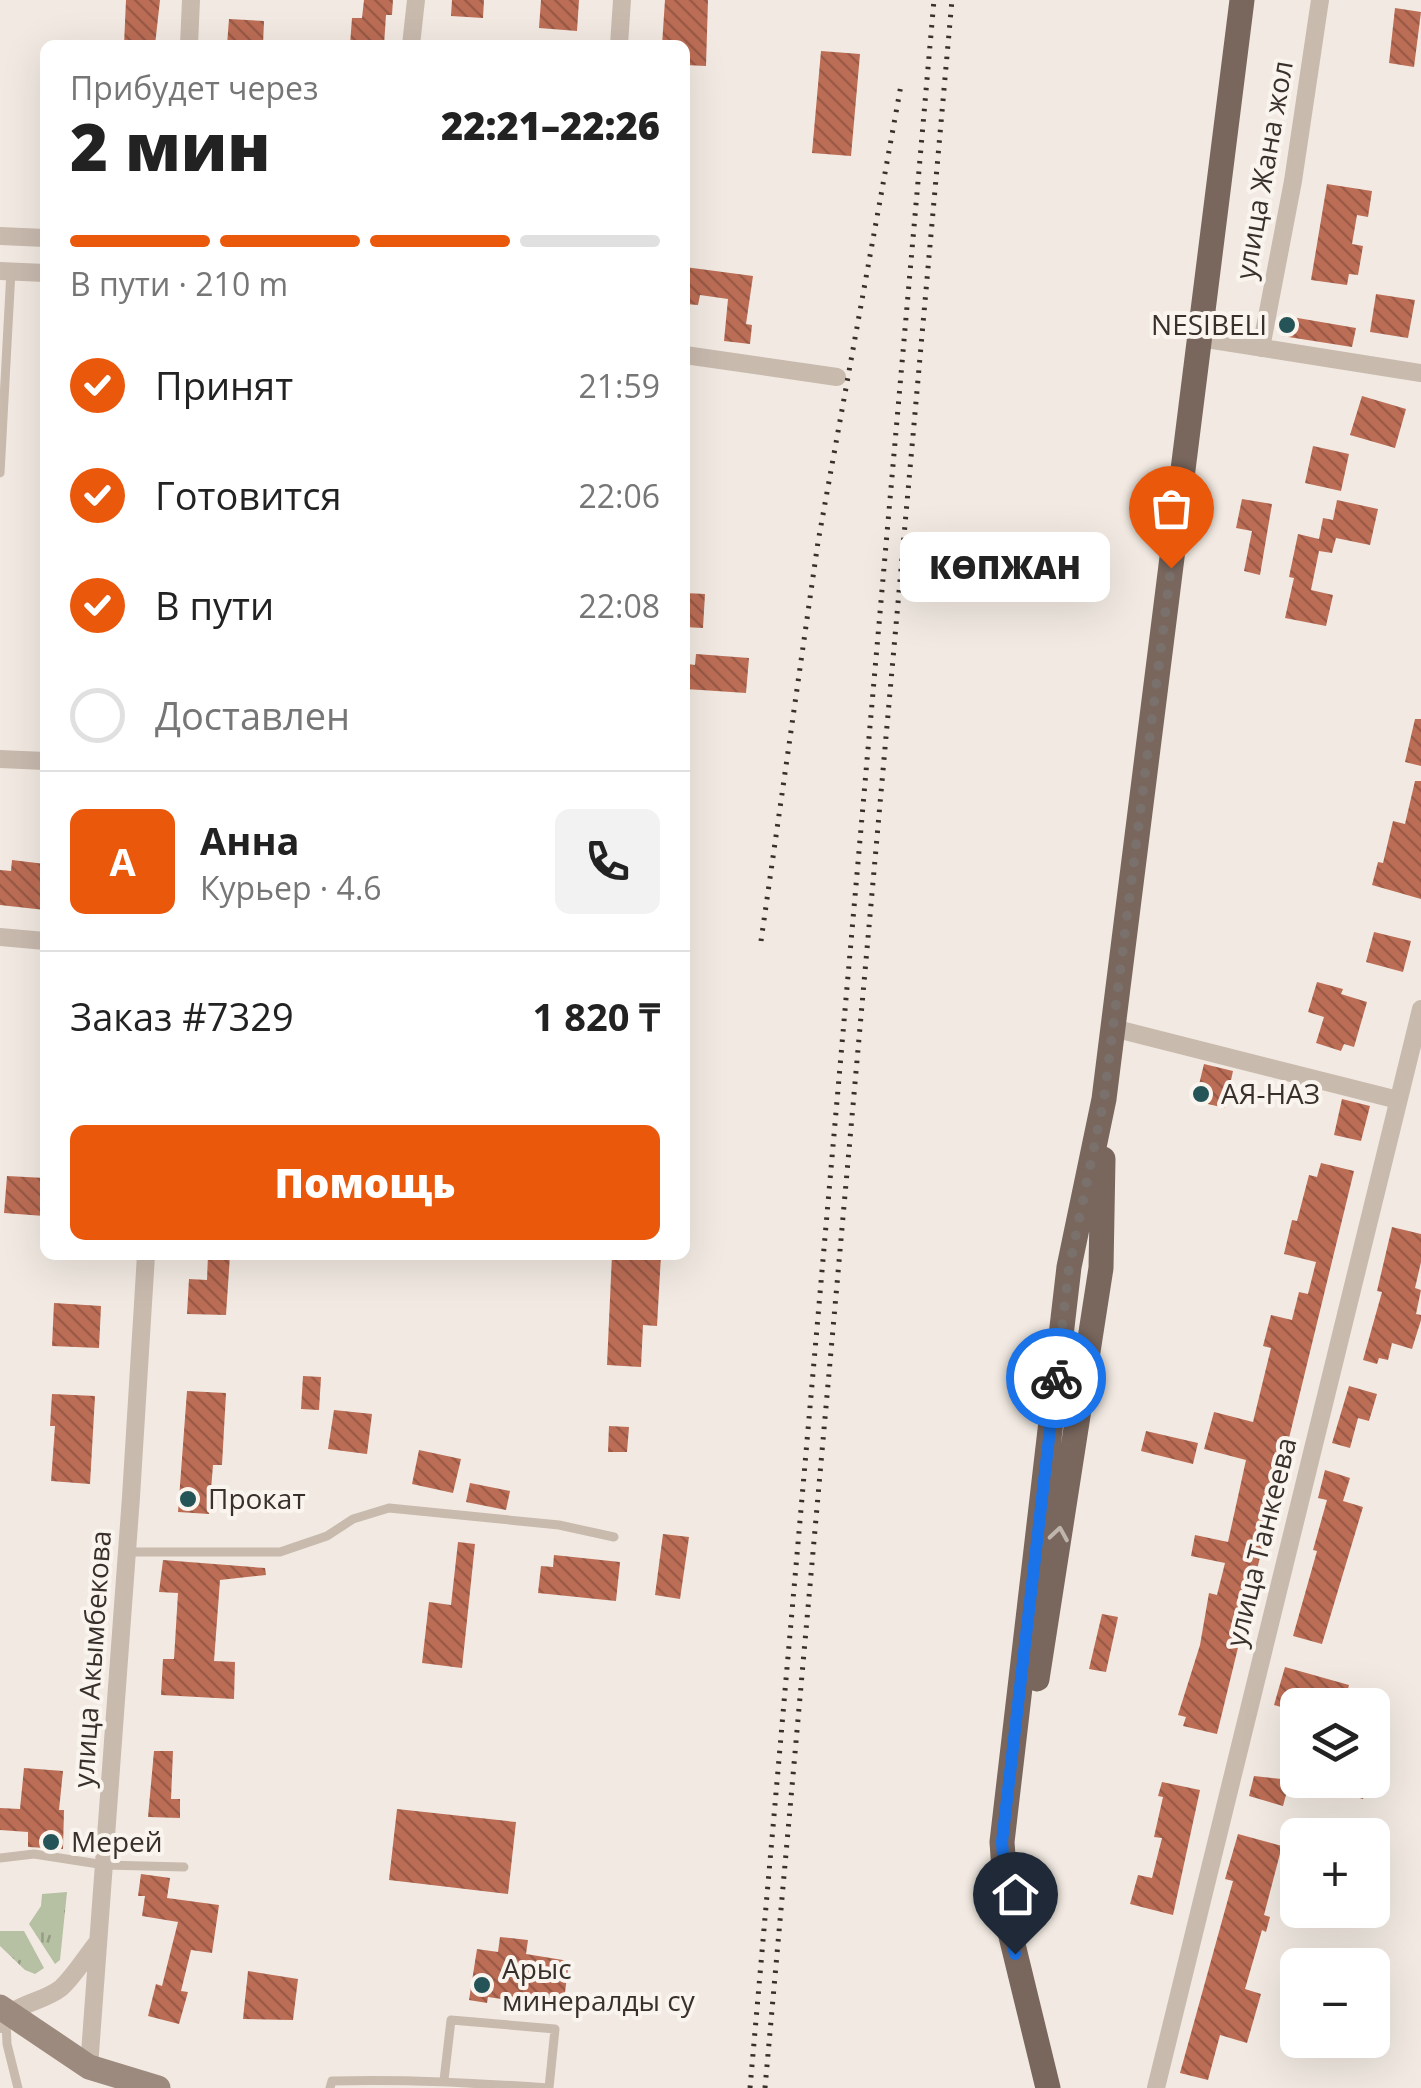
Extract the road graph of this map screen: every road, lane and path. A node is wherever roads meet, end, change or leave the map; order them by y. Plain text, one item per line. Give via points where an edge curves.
1 (191, 0) edge
2 (416, 0) edge
3 (622, 0) edge
4 (1242, 0) edge
5 (1320, 0) edge
6 (189, 40) edge
7 (412, 40) edge
8 (619, 40) edge
9 (0, 236) edge
10 (40, 238) edge
11 (5, 271) edge
12 (40, 273) edge
13 (1200, 338) junction
14 (1261, 348) junction
15 (690, 356) edge
16 (1421, 373) edge
17 (837, 376) dead end
18 (0, 473) edge
19 (0, 759) edge
20 (40, 760) edge
21 (0, 937) edge
22 (40, 941) edge
23 (1421, 1009) edge
24 (1113, 1028) junction
25 (1399, 1093) junction
26 (1421, 1093) edge
27 (1104, 1099) junction
28 (146, 1260) edge
29 (1069, 1268) junction
30 (1101, 1268) junction
31 (614, 1537) dead end
32 (127, 1552) junction
33 (1010, 1765) junction
34 (0, 1858) edge
35 (105, 1865) junction
36 (184, 1867) dead end
37 (96, 1944) junction
38 (2, 2015) edge
39 (89, 2067) junction
40 (444, 2080) junction
41 (18, 2088) edge
42 (158, 2088) edge
43 (330, 2088) edge
44 (1048, 2088) edge
45 (1156, 2088) edge

1 - 6 street
2 - 7 street
3 - 8 street
4 - 13 main road
5 - 14 street, улица Жана жол
9 - 10 street
11 - 12 street
11 - 18 lane
13 - 14 street
13 - 24 main road
14 - 16 street
15 - 17 street
19 - 20 street
21 - 22 street
23 - 25 street, улица Танкеева
24 - 25 street
24 - 27 main road
25 - 26 street
25 - 45 street, улица Танкеева
27 - 29 main road
27 - 30 main road
28 - 32 street, улица Акымбекова
29 - 30 main road via 1081,1257
29 - 33 main road
33 -> 30 main road via 1035,1688
31 - 32 lane via 389,1508 280,1552
32 - 35 street, улица Акымбекова
33 - 44 main road via 1002,1842 1008,1924
34 - 35 lane via 34,1854
35 - 36 lane
35 - 37 street, улица Акымбекова
37 - 38 street via 62,1987
37 - 39 street, улица Акымбекова
38 - 39 main road
38 - 41 lane
39 - 42 main road
40 - 40 lane via 549,2088 555,2029 450,2020
40 - 43 lane via 332,2081

